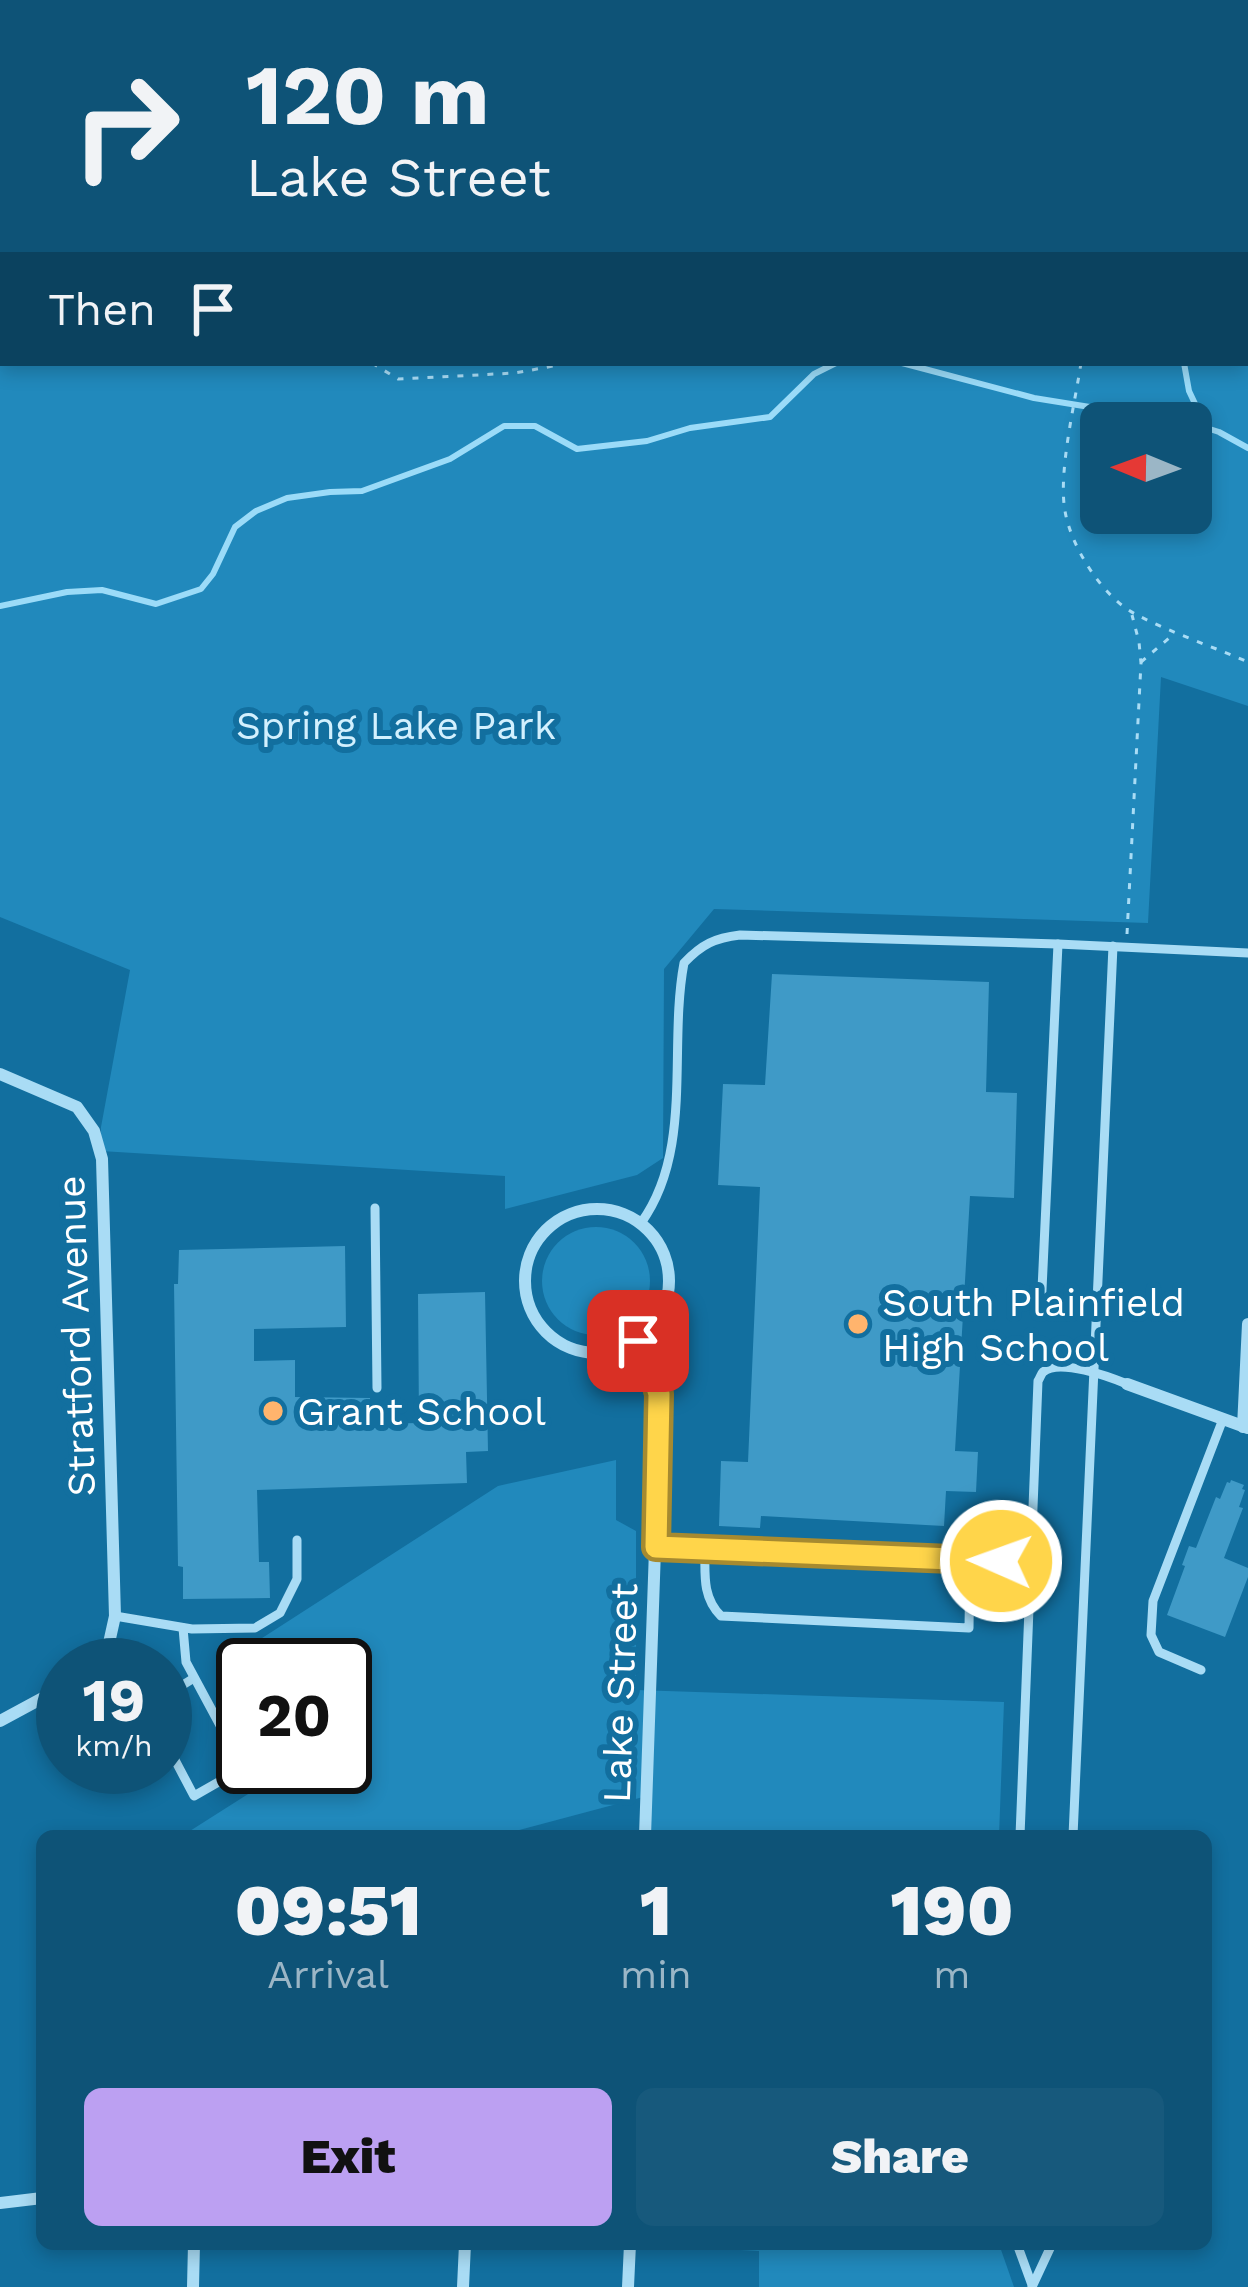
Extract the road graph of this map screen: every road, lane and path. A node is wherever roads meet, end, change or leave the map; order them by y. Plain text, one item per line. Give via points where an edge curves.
1 (377, 366) edge
2 (554, 366) edge
3 (1080, 366) edge
4 (1132, 613) junction
5 (1176, 632) junction
6 (1248, 662) edge
7 (1141, 663) junction
8 (1058, 944) junction
9 (1113, 946) junction
10 (1127, 947) junction
11 (1248, 953) edge
12 (0, 1074) edge
13 (374, 1208) dead end
14 (641, 1223) junction
15 (1095, 1314) junction
16 (1248, 1324) edge
17 (638, 1341) junction
18 (1093, 1371) junction
19 (1127, 1384) joint
20 (377, 1388) dead end
21 (1223, 1419) junction
22 (1246, 1425) edge
23 (297, 1540) dead end
24 (656, 1547) junction
25 (705, 1549) junction
26 (970, 1560) junction
27 (1032, 1561) junction
28 (115, 1616) junction
29 (184, 1628) junction
30 (110, 1638) edge
31 (1201, 1670) dead end
32 (194, 1678) joint
33 (36, 1702) edge
34 (0, 1721) edge
35 (192, 1792) edge
36 (645, 1830) edge
37 (1020, 1830) edge
38 (1073, 1830) edge
39 (36, 2199) edge
40 (0, 2203) edge
41 (194, 2250) edge
42 (465, 2250) edge
43 (630, 2250) edge
44 (1019, 2250) edge
45 (1049, 2250) edge
46 (1032, 2286) edge
47 (193, 2287) edge
48 (463, 2287) edge
49 (628, 2287) edge

1 - 2 path via 398,379
3 - 4 path via 1064,510 1097,582
4 - 5 path
4 - 7 path
5 - 6 path
5 - 7 path
7 - 10 path
8 - 9 lane
8 - 14 lane via 740,935 704,944 685,963 671,1157
8 - 15 lane via 1041,1311
9 - 10 lane
9 - 15 lane
10 - 11 lane
12 - 28 street, Stratford Avenue via 77,1107 102,1159
13 - 20 lane
14 - 17 street via 664,1251 669,1291 664,1311
14 - 17 street via 599,1208 560,1218 529,1258 526,1289 536,1319 558,1342 588,1353
15 - 18 lane
16 - 22 street
17 - 24 street, Lake Street via 659,1394
18 - 19 lane
18 - 27 lane via 1051,1368 1038,1381
18 - 38 lane
19 - 21 street
21 - 22 street
21 - 31 lane via 1153,1600 1159,1652
23 - 29 lane via 297,1579 280,1613 255,1628
24 - 25 lane
24 - 36 street, Lake Street
25 - 26 lane
25 - 26 lane via 706,1591 721,1616 969,1628
26 - 27 lane
27 - 37 lane
28 - 29 lane
28 - 30 street, Stratford Avenue
29 - 32 lane
32 - 35 lane via 244,1768
33 - 34 street
39 - 40 street
41 - 47 street
42 - 48 street
43 - 49 street
44 - 46 lane
45 - 46 lane

